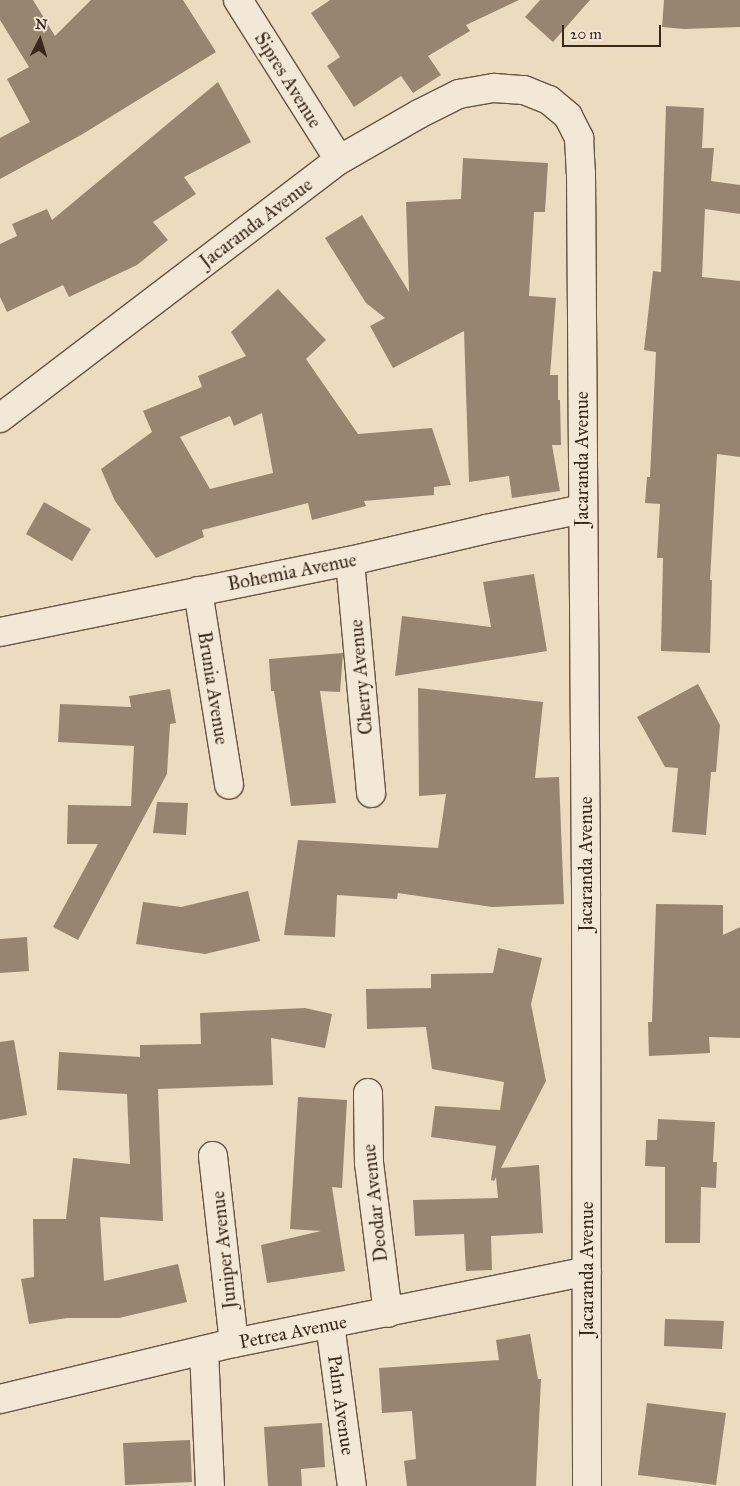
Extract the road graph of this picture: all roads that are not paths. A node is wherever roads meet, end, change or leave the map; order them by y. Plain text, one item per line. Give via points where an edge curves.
1 (238, 0) edge
2 (339, 160) junction
3 (0, 418) edge
4 (583, 509) junction
5 (350, 561) junction
6 (198, 591) junction
7 (0, 632) edge
8 (229, 785) dead end
9 (371, 793) dead end
10 (368, 1093) dead end
11 (213, 1156) dead end
12 (588, 1271) junction
13 (388, 1313) junction
14 (330, 1324) junction
15 (234, 1344) junction
16 (204, 1350) junction
17 (1, 1392) edge
18 (210, 1486) edge
19 (352, 1486) edge
20 (587, 1486) edge

1 - 2 street, Sipres Avenue
2 - 3 street, Jacaranda Avenue
2 - 4 street, Jacaranda Avenue via 459,94 485,89 524,90 549,100 568,116 579,138 581,173
4 - 5 street, Bohemia Avenue
4 - 12 street, Jacaranda Avenue
5 - 6 street, Bohemia Avenue
5 - 9 street, Cherry Avenue
6 - 7 street, Bohemia Avenue
6 - 8 street, Brunia Avenue
10 - 13 street, Deodar Avenue via 369,1164
11 - 15 street, Juniper Avenue
12 - 13 street, Petrea Avenue
12 - 20 street, Jacaranda Avenue
13 - 14 street, Petrea Avenue
14 - 15 street, Petrea Avenue
14 - 19 street, Palm Avenue
15 - 16 street, Petrea Avenue
16 - 17 street, Petrea Avenue
16 - 18 street

